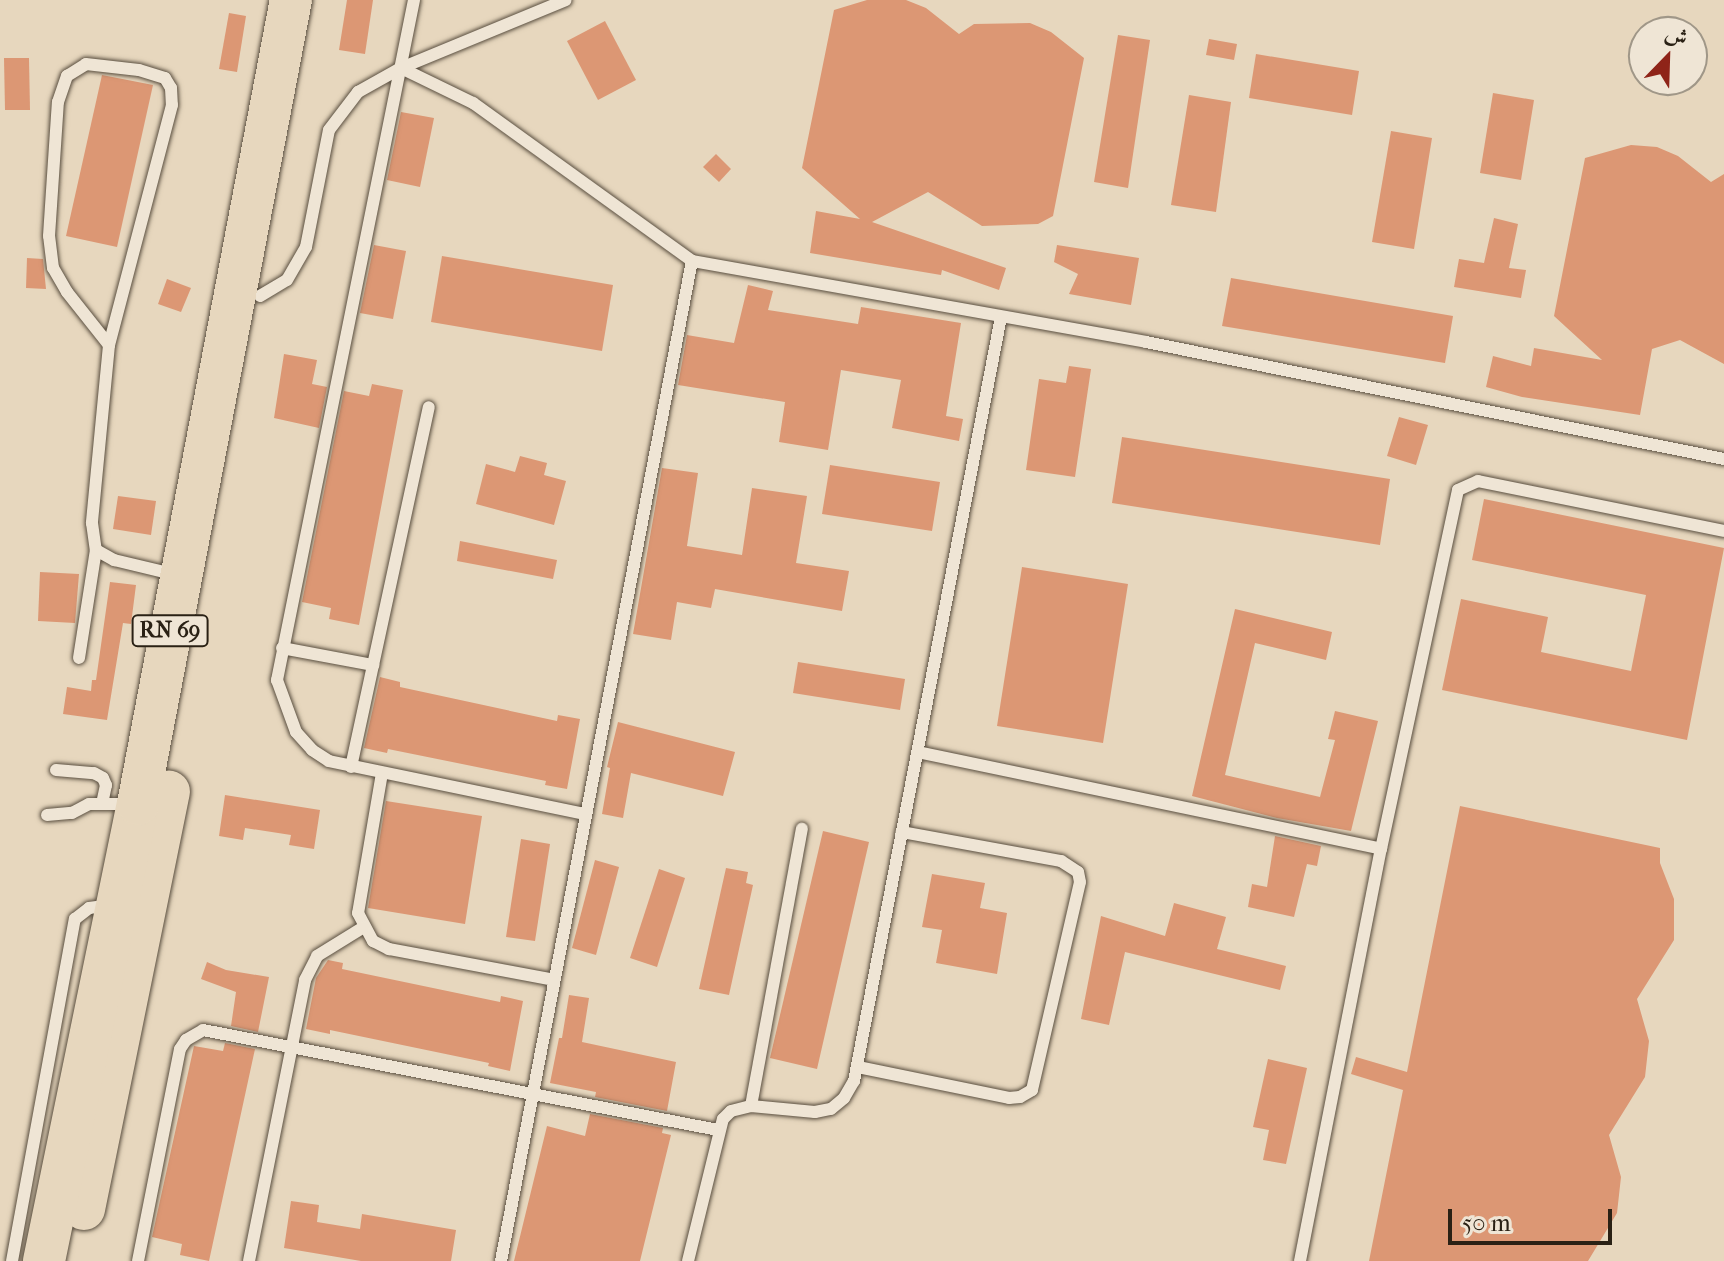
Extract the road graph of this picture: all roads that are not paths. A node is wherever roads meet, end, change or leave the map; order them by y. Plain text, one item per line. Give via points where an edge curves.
1 (291, 0) edge
2 (319, 0) edge
3 (414, 0) edge
4 (566, 0) edge
5 (401, 68) junction
6 (692, 261) junction
7 (260, 296) junction
8 (1001, 317) junction
9 (109, 345) junction
10 (429, 407) dead end
11 (1724, 459) edge
12 (1724, 531) edge
13 (96, 550) junction
14 (181, 575) junction
15 (282, 648) junction
16 (79, 658) dead end
17 (373, 665) junction
18 (918, 752) junction
19 (351, 767) junction
20 (56, 770) dead end
21 (382, 773) junction
22 (120, 804) junction
23 (586, 814) junction
24 (47, 815) dead end
25 (802, 829) dead end
26 (902, 832) junction
27 (1381, 849) junction
28 (117, 905) junction
29 (364, 927) junction
30 (554, 980) junction
31 (292, 1048) junction
32 (858, 1067) junction
33 (532, 1095) junction
34 (751, 1106) junction
35 (718, 1130) junction
36 (141, 1260) edge
37 (12, 1261) edge
38 (44, 1261) edge
39 (73, 1261) edge
40 (249, 1261) edge
41 (501, 1261) edge
42 (688, 1261) edge
43 (1300, 1261) edge

1 - 14 highway, RN 69
2 - 7 highway, RN 69
3 - 5 lane
4 - 5 lane
5 - 6 lane via 473,103
5 - 7 lane via 358,92 329,130 306,247 287,280
5 - 15 lane
6 - 8 lane
6 - 23 lane
7 - 39 highway, RN 69 via 146,914
8 - 11 lane
8 - 18 lane
9 - 9 lane via 53,268 49,236 58,102 67,76 86,64 139,70 165,78 171,88 172,105
9 - 13 lane via 92,523
10 - 17 lane
12 - 27 lane via 1478,481 1463,486 1454,498
13 - 14 lane via 114,560
13 - 16 lane
14 - 22 highway, RN 69
15 - 17 lane
15 - 19 lane via 277,680 296,732 329,761
17 - 19 lane
18 - 26 lane
18 - 27 lane
19 - 21 lane
20 - 22 lane via 94,773
21 - 23 lane
21 - 29 lane via 358,913
22 - 24 lane
22 - 28 highway, RN 69
23 - 30 lane
25 - 34 lane
26 - 32 lane
26 - 32 lane via 1061,861 1071,864 1080,882 1032,1090 1009,1098
27 - 43 lane
28 - 37 lane via 89,908 75,919
28 - 38 highway, RN 69
29 - 30 lane via 373,941 389,949
29 - 31 lane via 328,946 310,968
30 - 33 lane
31 - 33 lane
31 - 36 lane via 203,1030 186,1040 180,1049
31 - 40 lane
32 - 34 lane via 844,1098 831,1109
33 - 35 lane
33 - 41 lane
34 - 35 lane via 731,1111
35 - 42 lane

